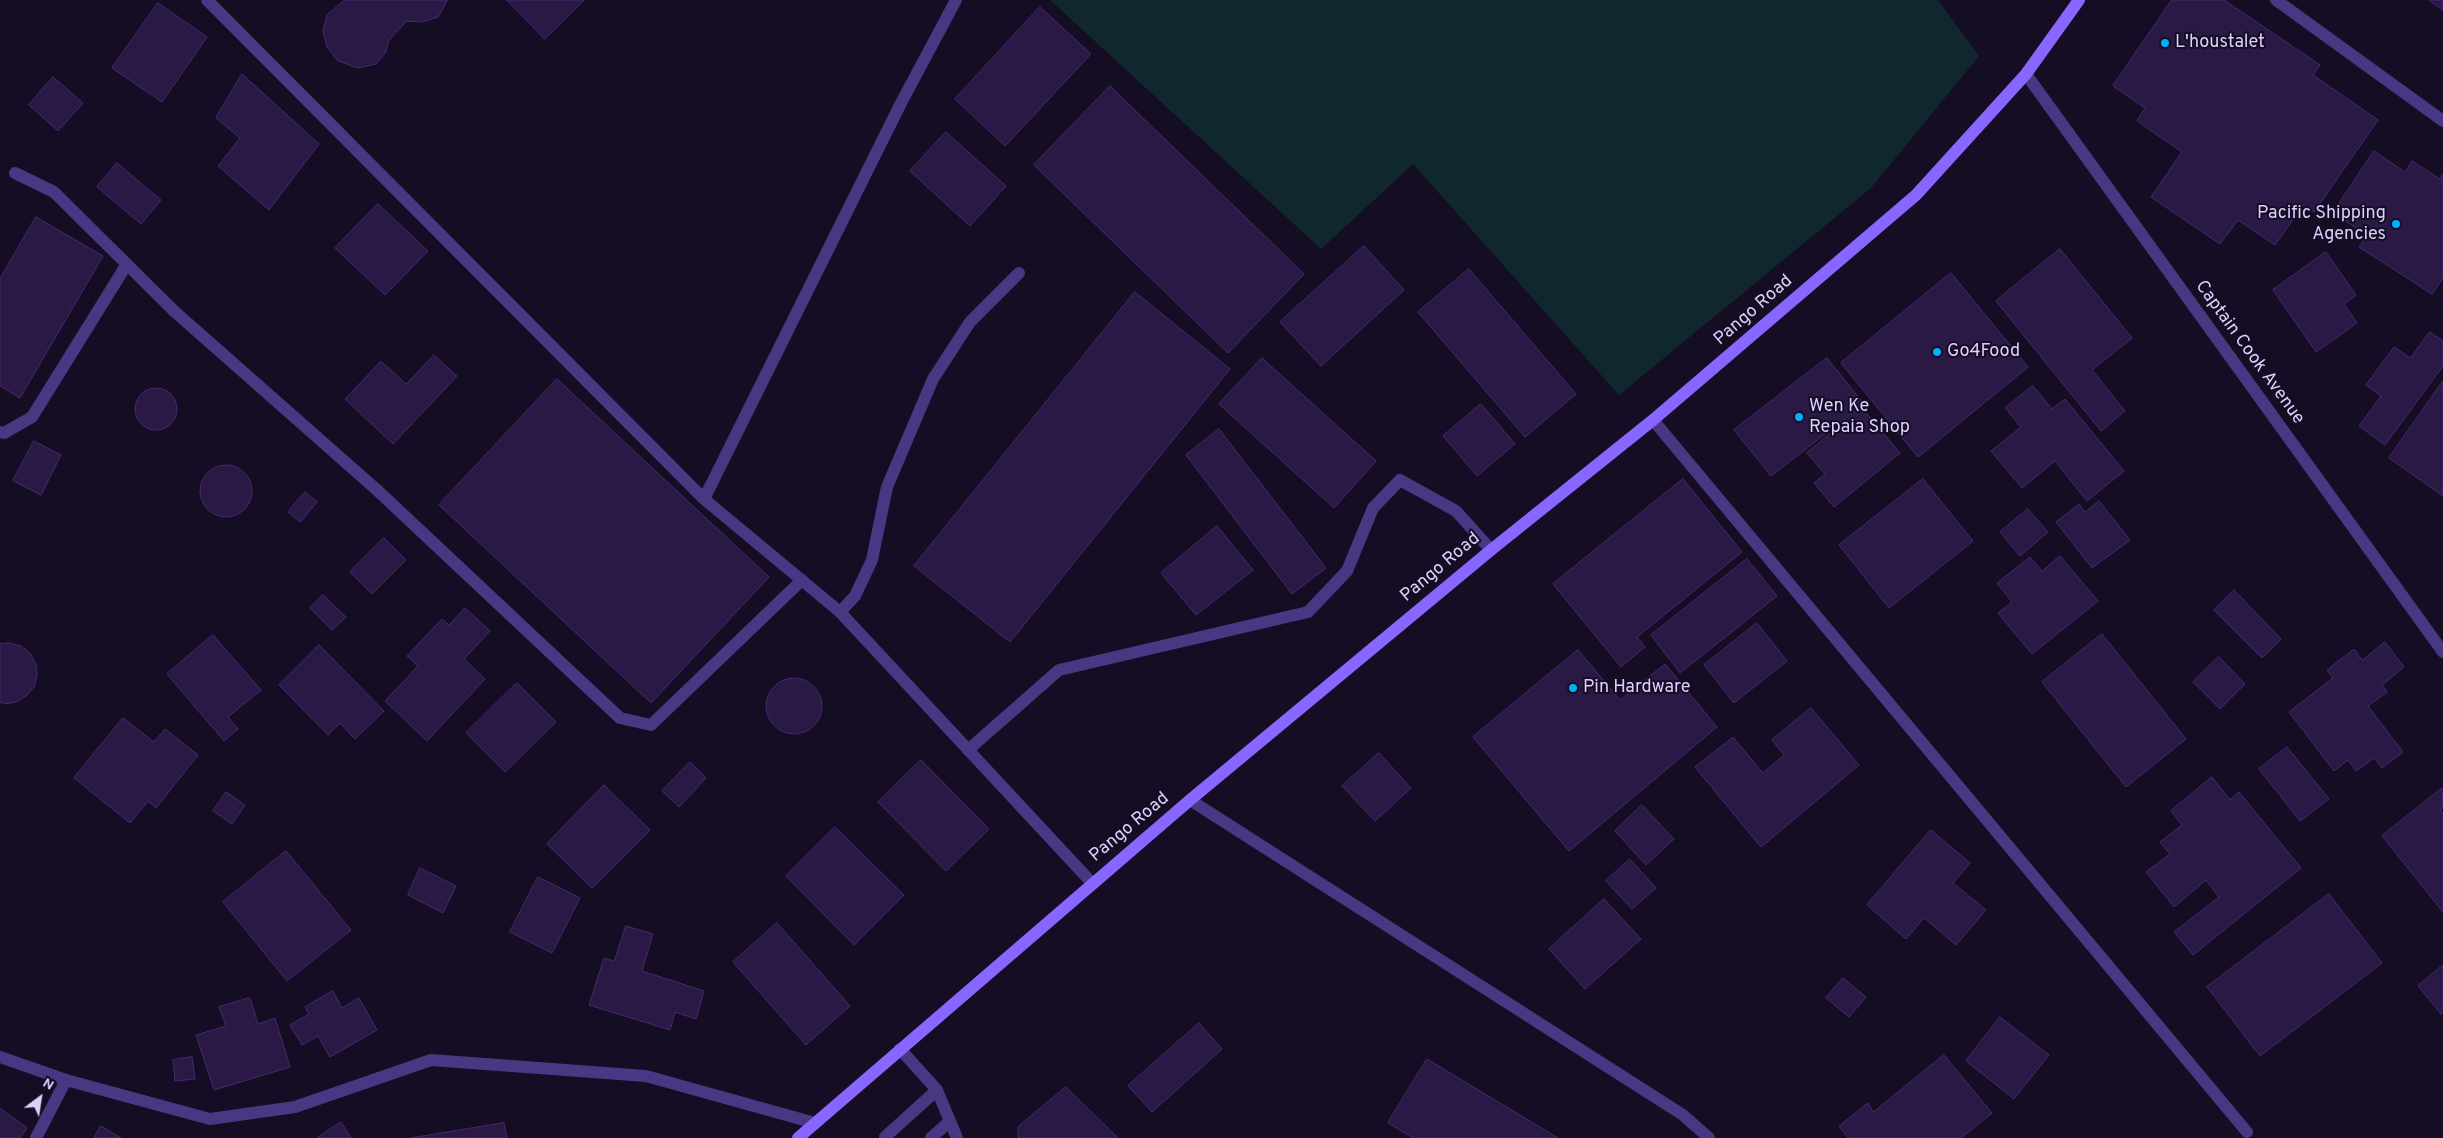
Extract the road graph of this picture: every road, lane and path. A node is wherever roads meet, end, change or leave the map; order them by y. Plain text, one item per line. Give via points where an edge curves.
1 (207, 0) edge
2 (956, 0) edge
3 (2079, 0) edge
4 (2276, 0) edge
5 (2026, 74) junction
6 (2443, 121) edge
7 (15, 173) dead end
8 (127, 264) junction
9 (1019, 273) dead end
10 (1653, 420) junction
11 (0, 432) edge
12 (704, 499) junction
13 (1491, 550) junction
14 (802, 580) junction
15 (840, 612) junction
16 (2443, 652) edge
17 (968, 750) junction
18 (1190, 800) junction
19 (1092, 883) junction
20 (900, 1050) junction
21 (0, 1057) edge
22 (66, 1080) junction
23 (937, 1090) junction
24 (950, 1121) junction
25 (814, 1123) junction
26 (2247, 1132) dead end
27 (885, 1137) edge
28 (36, 1138) edge
29 (798, 1138) edge
30 (931, 1138) edge
31 (957, 1138) edge
32 (1709, 1138) edge

1 - 12 street
2 - 12 street via 900,105
3 - 5 street, Pango Road
4 - 6 street
5 - 10 street, Pango Road via 1916,195
5 - 16 street, Captain Cook Avenue
7 - 8 street via 54,192
8 - 11 street via 32,417 4,433
8 - 14 street via 174,311 377,490 620,718 650,726
9 - 15 street via 970,322 933,379 887,487 872,560 855,596
10 - 13 street, Pango Road
10 - 26 street
12 - 14 street
13 - 17 street via 1456,511 1400,480 1373,508 1346,570 1308,612 1059,670
13 - 18 street, Pango Road
14 - 15 street
15 - 17 street
17 - 19 street
18 - 19 street, Pango Road
18 - 32 street via 1683,1115
19 - 20 street, Pango Road
20 - 23 street
20 - 25 street, Pango Road
21 - 22 street
22 - 25 street via 210,1119 295,1107 430,1060 646,1076
22 - 28 street
23 - 24 street
23 - 27 street
24 - 30 street
24 - 31 street
25 - 29 street, Pango Road

